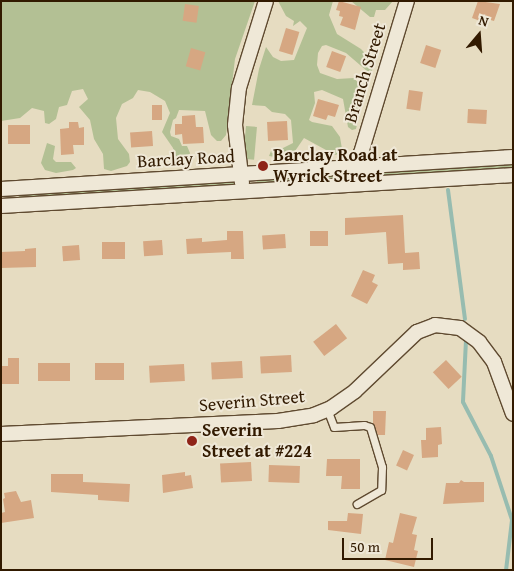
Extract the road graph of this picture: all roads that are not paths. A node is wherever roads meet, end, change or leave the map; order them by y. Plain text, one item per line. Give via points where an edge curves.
1 (266, 1) edge
2 (407, 1) edge
3 (513, 157) edge
4 (359, 167) junction
5 (241, 174) junction
6 (513, 174) edge
7 (359, 185) junction
8 (6, 188) edge
9 (242, 190) junction
10 (7, 206) edge
11 (327, 410) junction
12 (513, 414) edge
13 (1, 434) edge
14 (357, 504) dead end

1 - 5 street via 240,88 236,126
2 - 4 street, Branch Street
3 - 4 street, Barclay Road
4 - 5 street, Barclay Road
4 - 7 street, Branch Street
5 - 8 street, Barclay Road
5 - 9 street
6 - 7 street, Barclay Road
7 - 9 street, Barclay Road
8 - 10 street, Barclay Road
9 - 10 street, Barclay Road
11 - 12 street, Severin Street via 355,391 416,332 442,325 466,332 485,348 494,362
11 - 13 street, Severin Street via 278,421
11 - 14 lane via 334,427 370,427 382,467 380,490

